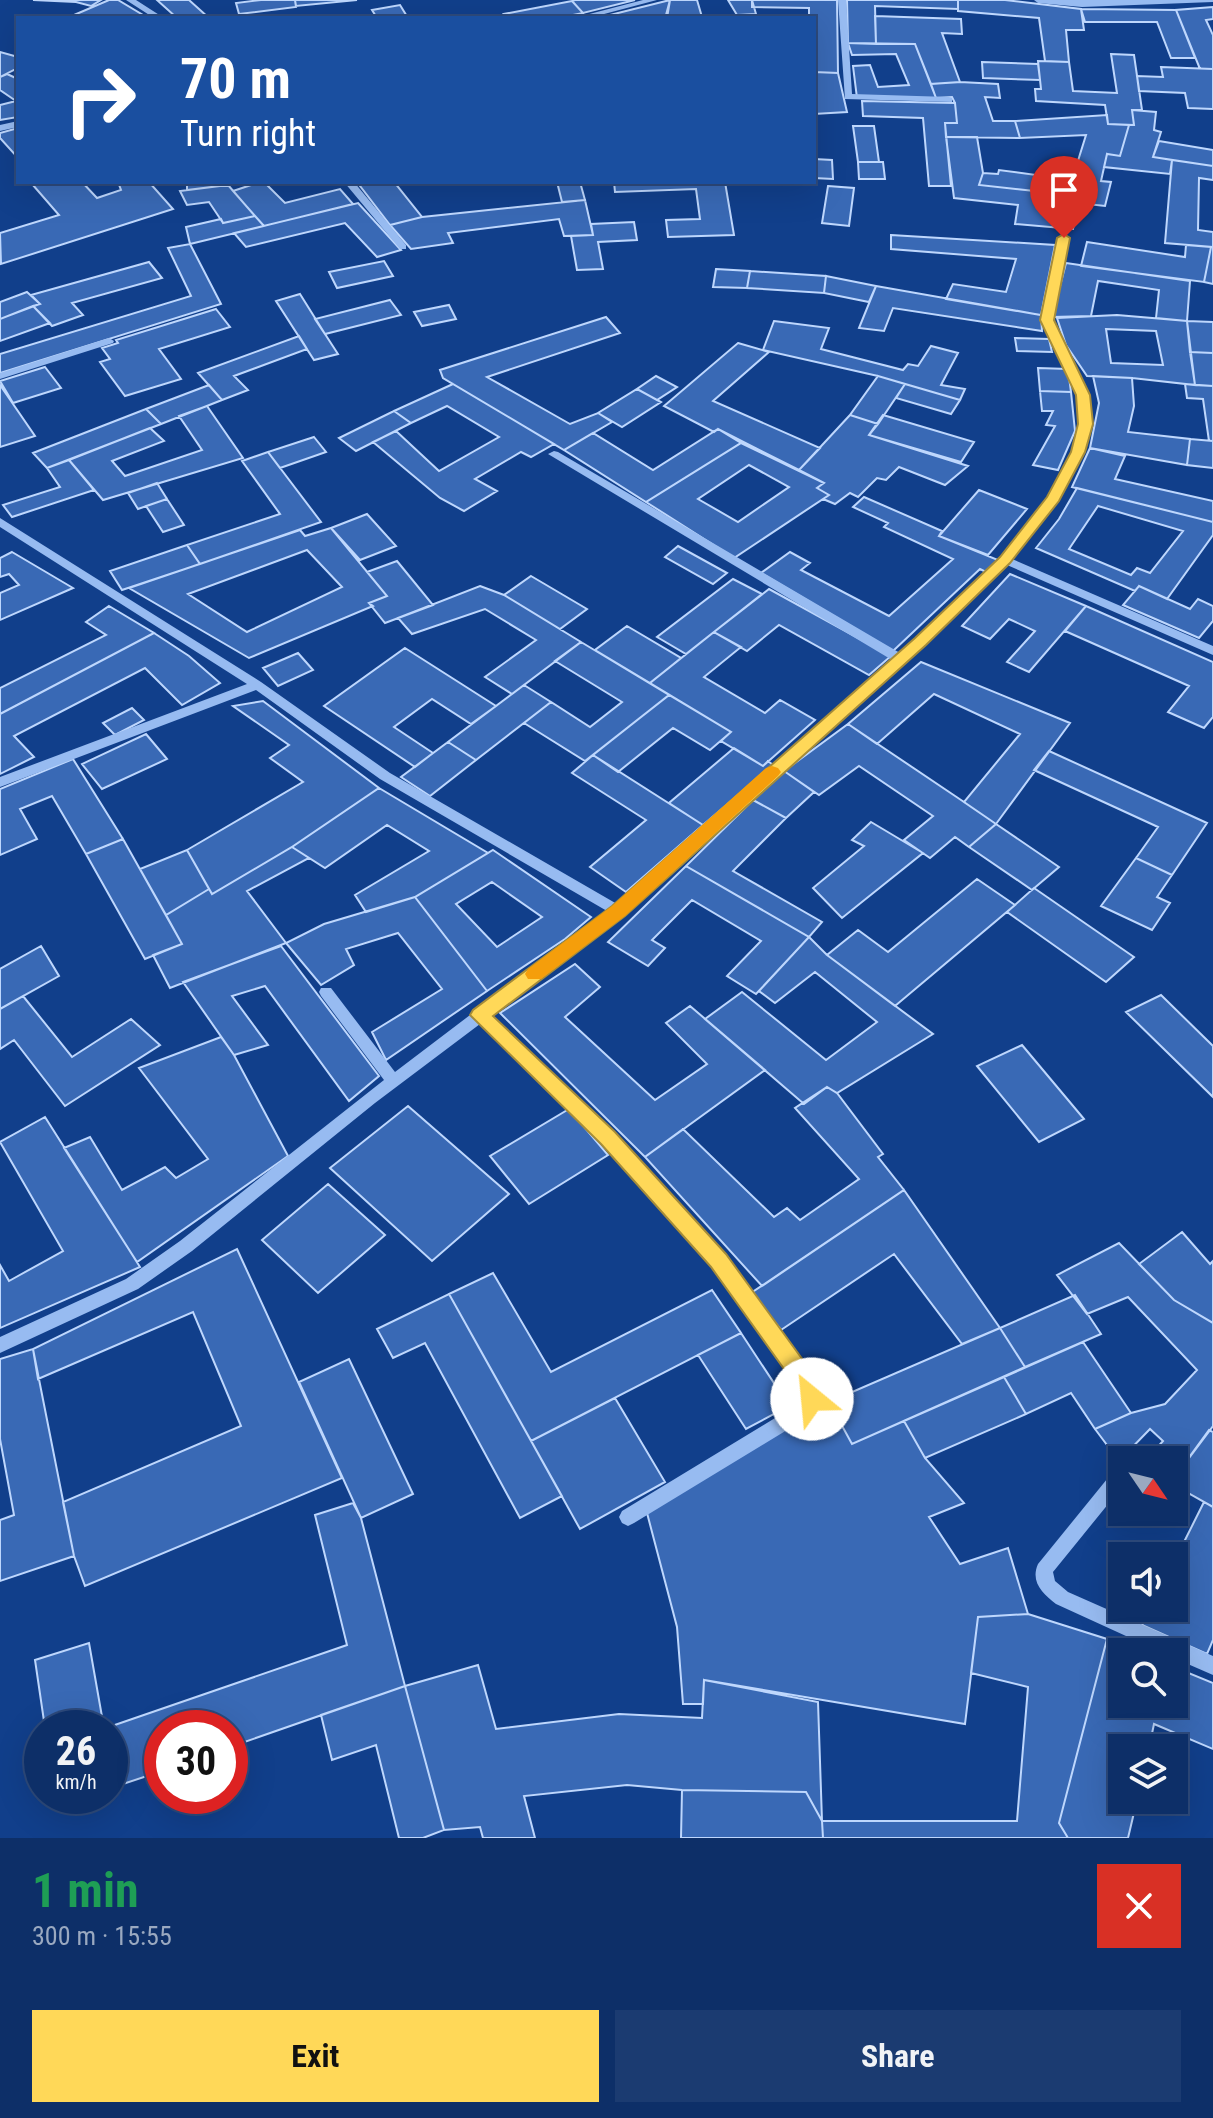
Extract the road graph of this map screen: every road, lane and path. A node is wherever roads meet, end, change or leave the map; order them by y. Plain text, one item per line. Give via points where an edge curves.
1 (130, 0) edge
2 (653, 0) edge
3 (842, 0) edge
4 (1038, 0) edge
5 (1210, 0) edge
6 (157, 16) edge
7 (586, 16) edge
8 (949, 100) dead end
9 (351, 184) edge
10 (1064, 238) dead end
11 (403, 247) dead end
12 (109, 341) dead end
13 (0, 376) edge
14 (554, 454) dead end
15 (0, 522) edge
16 (1005, 560) junction
17 (1213, 651) edge
18 (900, 659) junction
19 (257, 685) junction
20 (0, 782) edge
21 (618, 911) junction
22 (326, 992) dead end
23 (480, 1015) junction
24 (393, 1081) junction
25 (0, 1345) edge
26 (1108, 1491) edge
27 (628, 1517) dead end
28 (1213, 1666) edge

1 - 6 street
2 - 7 street
3 - 8 street via 848,97
4 - 5 street
9 - 11 street
10 - 16 street via 1047,320 1083,395 1085,424 1078,452 1054,498
12 - 13 street
14 - 18 street
15 - 19 street
16 - 17 street
16 - 18 street
18 - 21 street
19 - 20 street
19 - 21 street via 385,776
21 - 23 street
22 - 24 street
23 - 24 street
23 - 27 street via 608,1138 719,1261 812,1399 804,1410
24 - 25 street via 132,1284
26 - 28 street via 1044,1570 1047,1586 1062,1598

